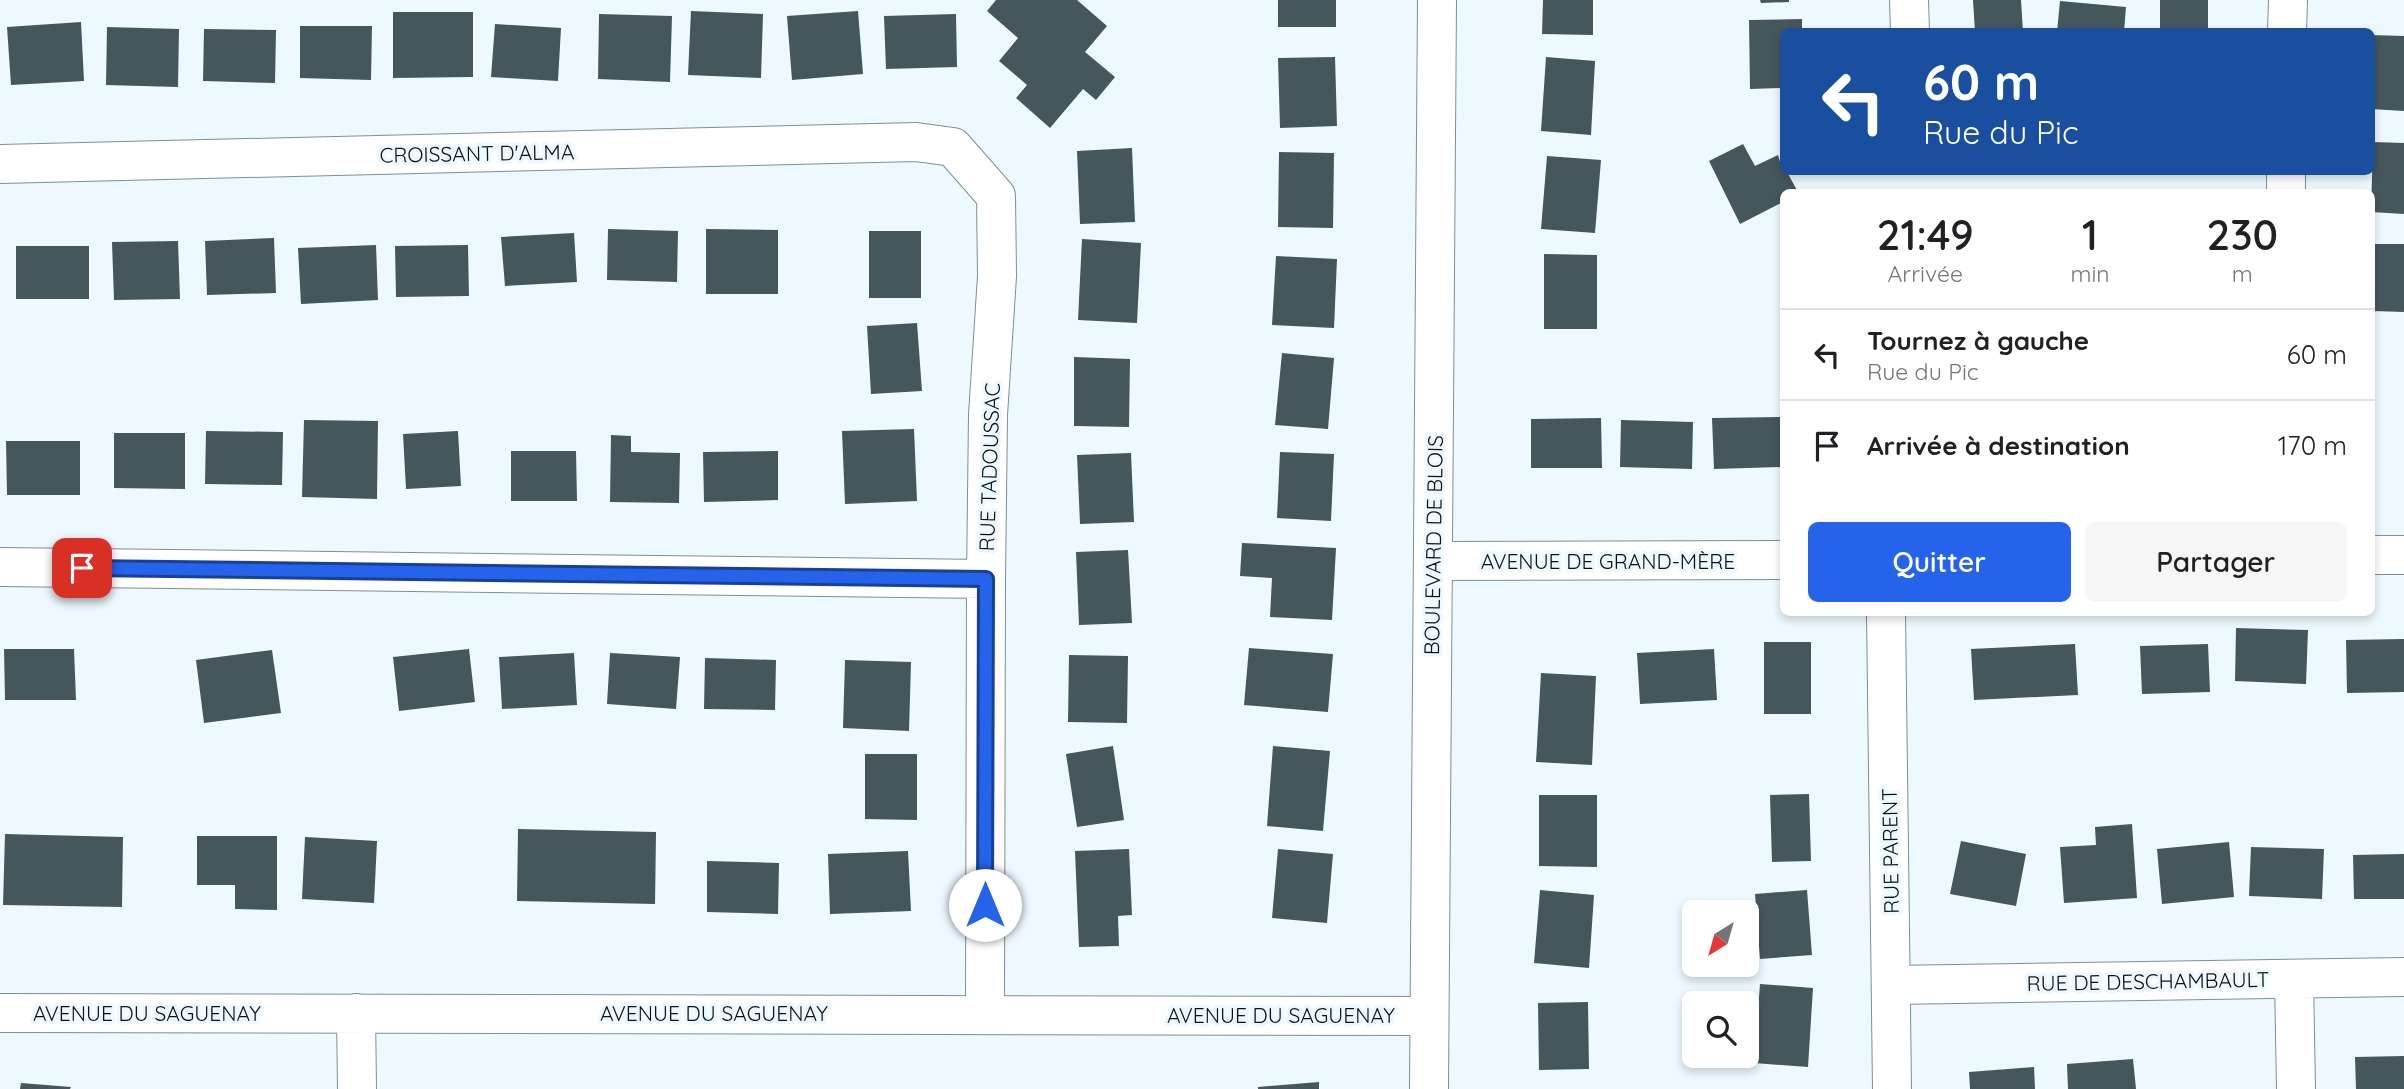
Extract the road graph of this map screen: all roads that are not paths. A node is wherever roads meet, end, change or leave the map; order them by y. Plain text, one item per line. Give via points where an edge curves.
1 (1437, 0) edge
2 (1909, 0) edge
3 (2288, 0) edge
4 (1910, 28) edge
5 (2287, 28) edge
6 (954, 147) joint
7 (0, 164) edge
8 (2375, 555) edge
9 (2404, 555) edge
10 (1780, 560) edge
11 (1433, 561) junction
12 (0, 567) edge
13 (986, 579) junction
14 (1886, 616) edge
15 (2404, 977) edge
16 (2294, 979) junction
17 (1892, 985) junction
18 (0, 1013) edge
19 (356, 1013) junction
20 (985, 1013) junction
21 (1428, 1016) junction
22 (357, 1089) edge
23 (1429, 1089) edge
24 (1892, 1089) edge
25 (2295, 1089) edge

1 - 11 street, BOULEVARD DE BLOIS
2 - 4 street
3 - 5 street
6 - 7 street, CROISSANT D'ALMA via 916,142
6 - 13 street, RUE TADOUSSAC via 996,196
8 - 9 street
10 - 11 street, AVENUE DE GRAND-MÈRE
11 - 21 street, BOULEVARD DE BLOIS
12 - 13 street
13 - 20 street, RUE TADOUSSAC
14 - 17 street, RUE PARENT
15 - 16 street, RUE DE DESCHAMBAULT
16 - 17 street, RUE DE DESCHAMBAULT
16 - 25 street
17 - 24 street, RUE PARENT
18 - 19 street, AVENUE DU SAGUENAY
19 - 20 street, AVENUE DU SAGUENAY
19 - 22 street
20 - 21 street, AVENUE DU SAGUENAY
21 - 23 street, BOULEVARD DE BLOIS

